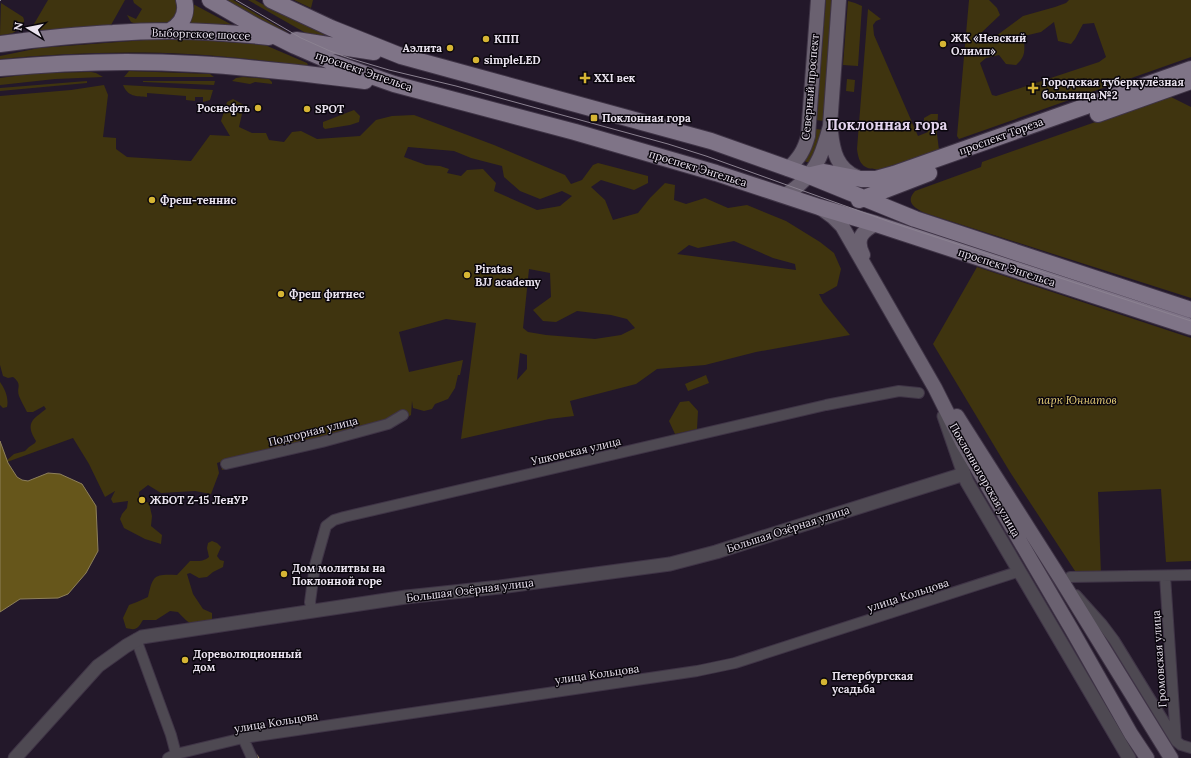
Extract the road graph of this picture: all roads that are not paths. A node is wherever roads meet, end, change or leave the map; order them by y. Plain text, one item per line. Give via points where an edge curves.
1 (184, 0) edge
2 (210, 0) edge
3 (271, 0) edge
4 (818, 0) edge
5 (839, 0) edge
6 (170, 31) junction
7 (279, 38) junction
8 (0, 44) edge
9 (401, 56) junction
10 (0, 68) edge
11 (1191, 69) edge
12 (1191, 81) edge
13 (394, 84) junction
14 (830, 126) junction
15 (788, 169) junction
16 (807, 175) junction
17 (861, 178) junction
18 (905, 182) junction
19 (785, 195) junction
20 (863, 198) junction
21 (819, 207) junction
22 (915, 220) junction
23 (876, 224) junction
24 (1191, 310) edge
25 (1191, 327) edge
26 (934, 388) junction
27 (919, 393) dead end
28 (403, 415) dead end
29 (226, 464) dead end
30 (964, 474) junction
31 (1020, 571) junction
32 (1191, 575) edge
33 (1165, 576) junction
34 (1065, 577) junction
35 (312, 612) junction
36 (136, 640) junction
37 (242, 738) junction
38 (1176, 741) junction
39 (1191, 748) edge
40 (172, 756) edge
41 (15, 758) edge
42 (252, 758) edge
43 (1129, 758) edge
44 (1147, 758) edge
45 (1171, 758) edge

1 - 6 main road via 183,19
2 - 7 main road, проспект Энгельса
3 - 9 main road, проспект Энгельса
4 - 15 main road, Северный проспект via 808,136 804,149
5 - 14 main road, Северный проспект
6 - 7 main road, Выборгское шоссе
6 - 8 main road, Выборгское шоссе via 113,33
7 - 9 main road, Выборгское шоссе
7 - 13 main road, проспект Энгельса via 334,63
9 - 15 main road, проспект Энгельса via 711,142
10 - 13 main road via 66,63 170,62
11 - 17 main road, проспект Тореза via 894,174 876,179
12 - 18 main road, проспект Тореза
13 - 19 main road, проспект Энгельса via 575,132
14 - 16 main road, Северный проспект via 821,155
14 - 17 main road via 836,159 851,175
15 - 16 main road, проспект Энгельса
16 - 17 main road, проспект Тореза via 824,172
16 - 19 main road, Северный проспект via 801,184
16 - 20 main road, проспект Энгельса
18 - 20 main road, проспект Тореза
18 - 22 main road via 901,190 900,203 907,215
19 - 21 main road, проспект Энгельса
20 - 21 main road, проспект Тореза via 845,206
20 - 22 main road, проспект Энгельса
21 - 23 main road, проспект Энгельса
21 - 26 main road, Поклонногорская улица via 842,226
22 - 24 main road, проспект Энгельса
23 - 25 main road, проспект Энгельса
23 - 34 main road, Поклонногорская улица via 861,235 859,247 940,387
26 - 30 street, Поклонногорская улица
26 - 44 main road, Поклонногорская улица via 963,444
27 - 35 street, Ушковская улица via 899,391 826,405 334,520 326,526 315,565 310,602
28 - 29 street, Подгорная улица via 388,424
30 - 31 street, Поклонногорская улица
30 - 35 street, Большая Озёрная улица via 724,550 670,564 406,597
31 - 37 street, улица Кольцова via 735,663 697,671
31 - 43 street, Поклонногорская улица
32 - 33 street
33 - 34 street
33 - 38 street, Громовская улица
34 - 38 street via 1114,640
34 - 45 main road, Поклонногорская улица
35 - 36 street, Большая Озёрная улица via 148,636
36 - 40 street via 171,735
36 - 41 street, Большая Озёрная улица via 98,666
37 - 40 street, улица Кольцова
37 - 42 street
38 - 39 street

